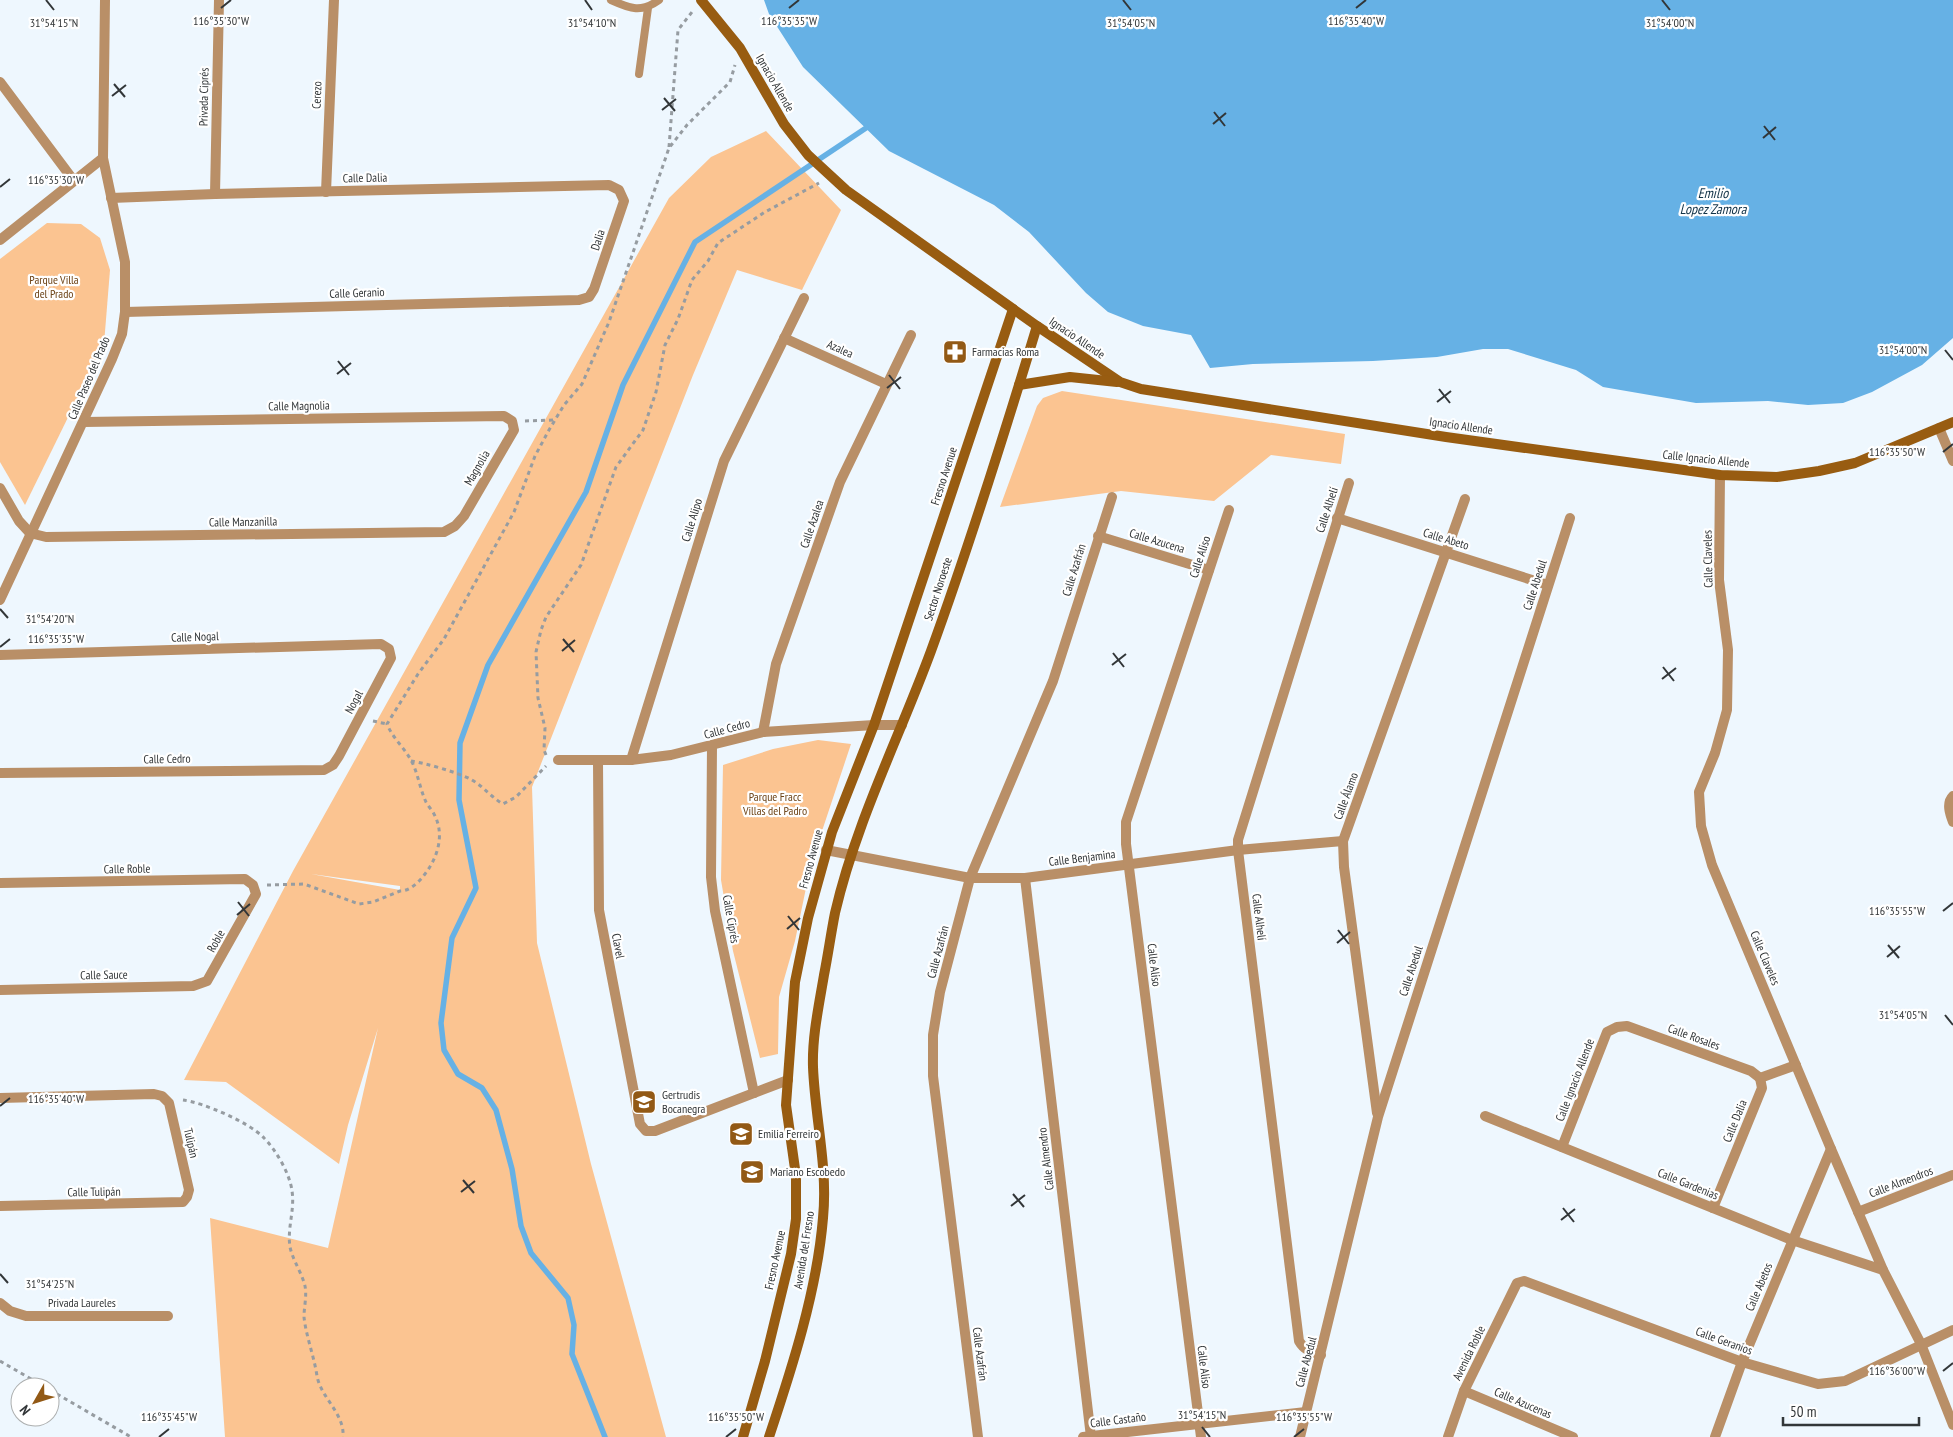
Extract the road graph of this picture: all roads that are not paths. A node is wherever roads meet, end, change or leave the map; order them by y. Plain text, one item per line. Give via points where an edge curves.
1 (105, 0) edge
2 (218, 0) edge
3 (334, 0) edge
4 (611, 0) edge
5 (660, 0) edge
6 (702, 1) edge
7 (648, 8) junction
8 (639, 74) dead end
9 (0, 82) edge
10 (103, 158) junction
11 (74, 181) junction
12 (619, 190) joint
13 (326, 192) junction
14 (215, 194) junction
15 (111, 198) junction
16 (0, 240) edge
17 (589, 297) joint
18 (804, 298) dead end
19 (1013, 309) junction
20 (125, 312) junction
21 (1037, 326) junction
22 (911, 335) dead end
23 (784, 338) junction
24 (1120, 382) junction
25 (886, 384) junction
26 (1019, 384) junction
27 (512, 421) joint
28 (84, 422) junction
29 (1953, 422) edge
30 (1939, 428) junction
31 (1568, 454) joint
32 (1953, 462) edge
33 (1720, 475) junction
34 (1349, 483) dead end
35 (0, 488) edge
36 (1112, 496) dead end
37 (1465, 498) dead end
38 (1229, 510) dead end
39 (1337, 518) junction
40 (1570, 518) dead end
41 (455, 526) joint
42 (30, 533) junction
43 (1098, 536) junction
44 (1448, 553) junction
45 (1209, 570) junction
46 (1548, 585) junction
47 (0, 600) edge
48 (390, 649) joint
49 (0, 655) edge
50 (874, 725) junction
51 (902, 725) junction
52 (763, 732) junction
53 (712, 746) junction
54 (558, 760) road end
55 (631, 760) junction
56 (598, 761) junction
57 (333, 765) joint
58 (0, 773) edge
59 (1953, 796) edge
60 (1953, 822) edge
61 (1343, 841) junction
62 (826, 850) junction
63 (1238, 850) junction
64 (852, 855) junction
65 (1129, 865) junction
66 (970, 878) junction
67 (1025, 878) junction
68 (0, 883) edge
69 (253, 885) joint
70 (207, 981) joint
71 (0, 990) edge
72 (1617, 1027) joint
73 (1796, 1065) junction
74 (1760, 1078) junction
75 (788, 1080) junction
76 (754, 1093) junction
77 (0, 1098) edge
78 (1485, 1116) dead end
79 (1378, 1117) junction
80 (1562, 1146) junction
81 (1831, 1149) junction
82 (1953, 1175) edge
83 (187, 1198) joint
84 (0, 1206) edge
85 (1713, 1208) junction
86 (1858, 1212) junction
87 (1792, 1240) junction
88 (1883, 1270) junction
89 (1517, 1282) joint
90 (0, 1303) edge
91 (168, 1316) dead end
92 (1953, 1330) edge
93 (1921, 1344) junction
94 (1321, 1355) junction
95 (1742, 1362) junction
96 (1464, 1391) junction
97 (1306, 1412) junction
98 (1199, 1424) junction
99 (1953, 1425) edge
100 (743, 1437) edge
101 (769, 1437) edge
102 (978, 1437) edge
103 (1089, 1437) edge
104 (1200, 1437) edge
105 (1300, 1437) edge
106 (1448, 1437) edge
107 (1573, 1437) edge
108 (1715, 1437) edge

1 - 10 street, Calle Paseo del Prado
2 - 14 street, Privada Ciprés
3 - 13 street, Cerezo
4 - 7 lane via 629,8
5 - 7 lane
6 - 19 street, Ignacio Allende via 740,48 784,124 808,155 846,190
7 - 8 lane
9 - 11 street
10 - 11 street
10 - 15 street, Calle Paseo del Prado
11 - 16 street
12 - 13 street, Calle Dalia via 609,185
12 - 17 street, Dalia via 624,201
13 - 14 street, Calle Dalia
14 - 15 street, Calle Dalia
15 - 20 street, Calle Paseo del Prado via 125,262
17 - 20 street, Calle Geranio via 579,300
18 - 23 street, Calle Alipo
19 - 21 street, Ignacio Allende
19 - 50 street, Fresno Avenue
20 - 28 street, Calle Paseo del Prado via 122,334
21 - 24 street, Ignacio Allende
21 - 26 street, Sector Noroeste
22 - 25 street, Calle Azalea
23 - 25 street, Azalea
23 - 55 street, Calle Alipo via 724,460
24 - 26 street via 1070,377
24 - 31 street, Ignacio Allende via 1150,391
25 - 52 street, Calle Azalea via 840,482 776,664
26 - 51 street, Sector Noroeste via 931,650
27 - 28 street, Calle Magnolia via 504,416
27 - 41 street, Magnolia via 514,430
28 - 42 street, Calle Paseo del Prado
29 - 30 street, Calle Ignacio Allende
30 - 32 street
30 - 33 street, Calle Ignacio Allende via 1855,463 1819,471 1777,476
31 - 33 street, Calle Ignacio Allende
33 - 73 street, Calle Claveles via 1720,580 1728,650 1727,710 1715,753 1699,792 1701,826 1712,865
34 - 39 street, Calle Alhelí
35 - 42 street
36 - 43 street, Calle Azafrán
37 - 44 street, Calle Álamo
38 - 45 street, Calle Aliso
39 - 44 street, Calle Abeto
39 - 63 street, Calle Alhelí via 1238,840
40 - 46 street, Calle Abedul
41 - 42 street, Calle Manzanilla via 444,532 46,537
42 - 47 street, Calle Paseo del Prado
43 - 45 street, Calle Azucena
43 - 66 street, Calle Azafrán via 1053,681
44 - 46 street, Calle Abeto
44 - 61 street, Calle Álamo
45 - 65 street, Calle Aliso via 1126,822
46 - 79 street, Calle Abedul
48 - 49 street, Calle Nogal via 381,644
48 - 57 street, Nogal via 391,658
50 - 51 street, Calle Cedro
50 - 52 street, Calle Cedro
50 - 62 street, Fresno Avenue
51 - 64 street, Sector Noroeste
52 - 53 street, Calle Cedro
53 - 55 street, Calle Cedro via 671,756
53 - 76 street, Calle Ciprés via 711,877 714,903
54 - 56 street, Calle Cedro
55 - 56 street, Calle Cedro
56 - 76 street, Clavel via 598,910 640,1124 646,1131 655,1131
57 - 58 street, Calle Cedro via 324,770
59 - 60 street via 1949,809
61 - 63 street, Calle Benjamina
61 - 79 street, Calle Álamo
62 - 64 street, Calle Benjamina
62 - 75 street, Fresno Avenue via 795,982
63 - 65 street, Calle Benjamina
63 - 94 street, Calle Alhelí via 1299,1341 1309,1352
64 - 66 street, Calle Benjamina
64 - 101 street, Avenida del Fresno via 835,912 814,1038 813,1066 823,1167 823,1217 813,1277 792,1363
65 - 67 street, Calle Benjamina
65 - 98 street, Calle Aliso
66 - 67 street, Calle Benjamina
66 - 102 street, Calle Azafrán via 932,1035 933,1076
67 - 103 street, Calle Almendro
68 - 69 street, Calle Roble via 245,879
69 - 70 street, Roble via 256,894
70 - 71 street, Calle Sauce via 193,986
72 - 74 street, Calle Rosales via 1628,1026 1751,1071
72 - 80 street, Calle Ignacio Allende via 1607,1032
73 - 74 street
73 - 81 street, Calle Claveles
74 - 85 street, Calle Dalia via 1762,1088
75 - 76 street
75 - 100 street, Fresno Avenue via 786,1105 796,1176 796,1219 791,1254 765,1361
77 - 83 street, Tulipán via 154,1094 165,1100 189,1190
78 - 80 street, Calle Gardenias
79 - 94 street, Calle Abedul
80 - 85 street, Calle Gardenias
81 - 86 street, Calle Claveles
81 - 87 street, Calle Abetos
82 - 86 street, Calle Almendros
83 - 84 street, Calle Tulipán via 183,1202
85 - 87 street, Calle Gardenias
86 - 88 street, Calle Claveles
87 - 88 street, Calle Gardenias
87 - 95 street, Calle Abetos
88 - 93 street, Calle Claveles
89 - 95 street, Calle Geranios via 1524,1281
89 - 96 street, Avenida Roble
90 - 91 street, Privada Laureles via 10,1312 26,1316
92 - 93 street, Calle Geranios
93 - 95 street, Calle Geranios via 1833,1384 1818,1384
93 - 99 street, Calle Claveles
94 - 97 street, Calle Abedul
95 - 108 street, Calle Abetos
96 - 106 street, Avenida Roble
96 - 107 street, Calle Azucenas
97 - 98 street, Calle Castaño
97 - 105 street, Calle Abedul
98 - 103 street, Calle Castaño
98 - 104 street, Calle Aliso

